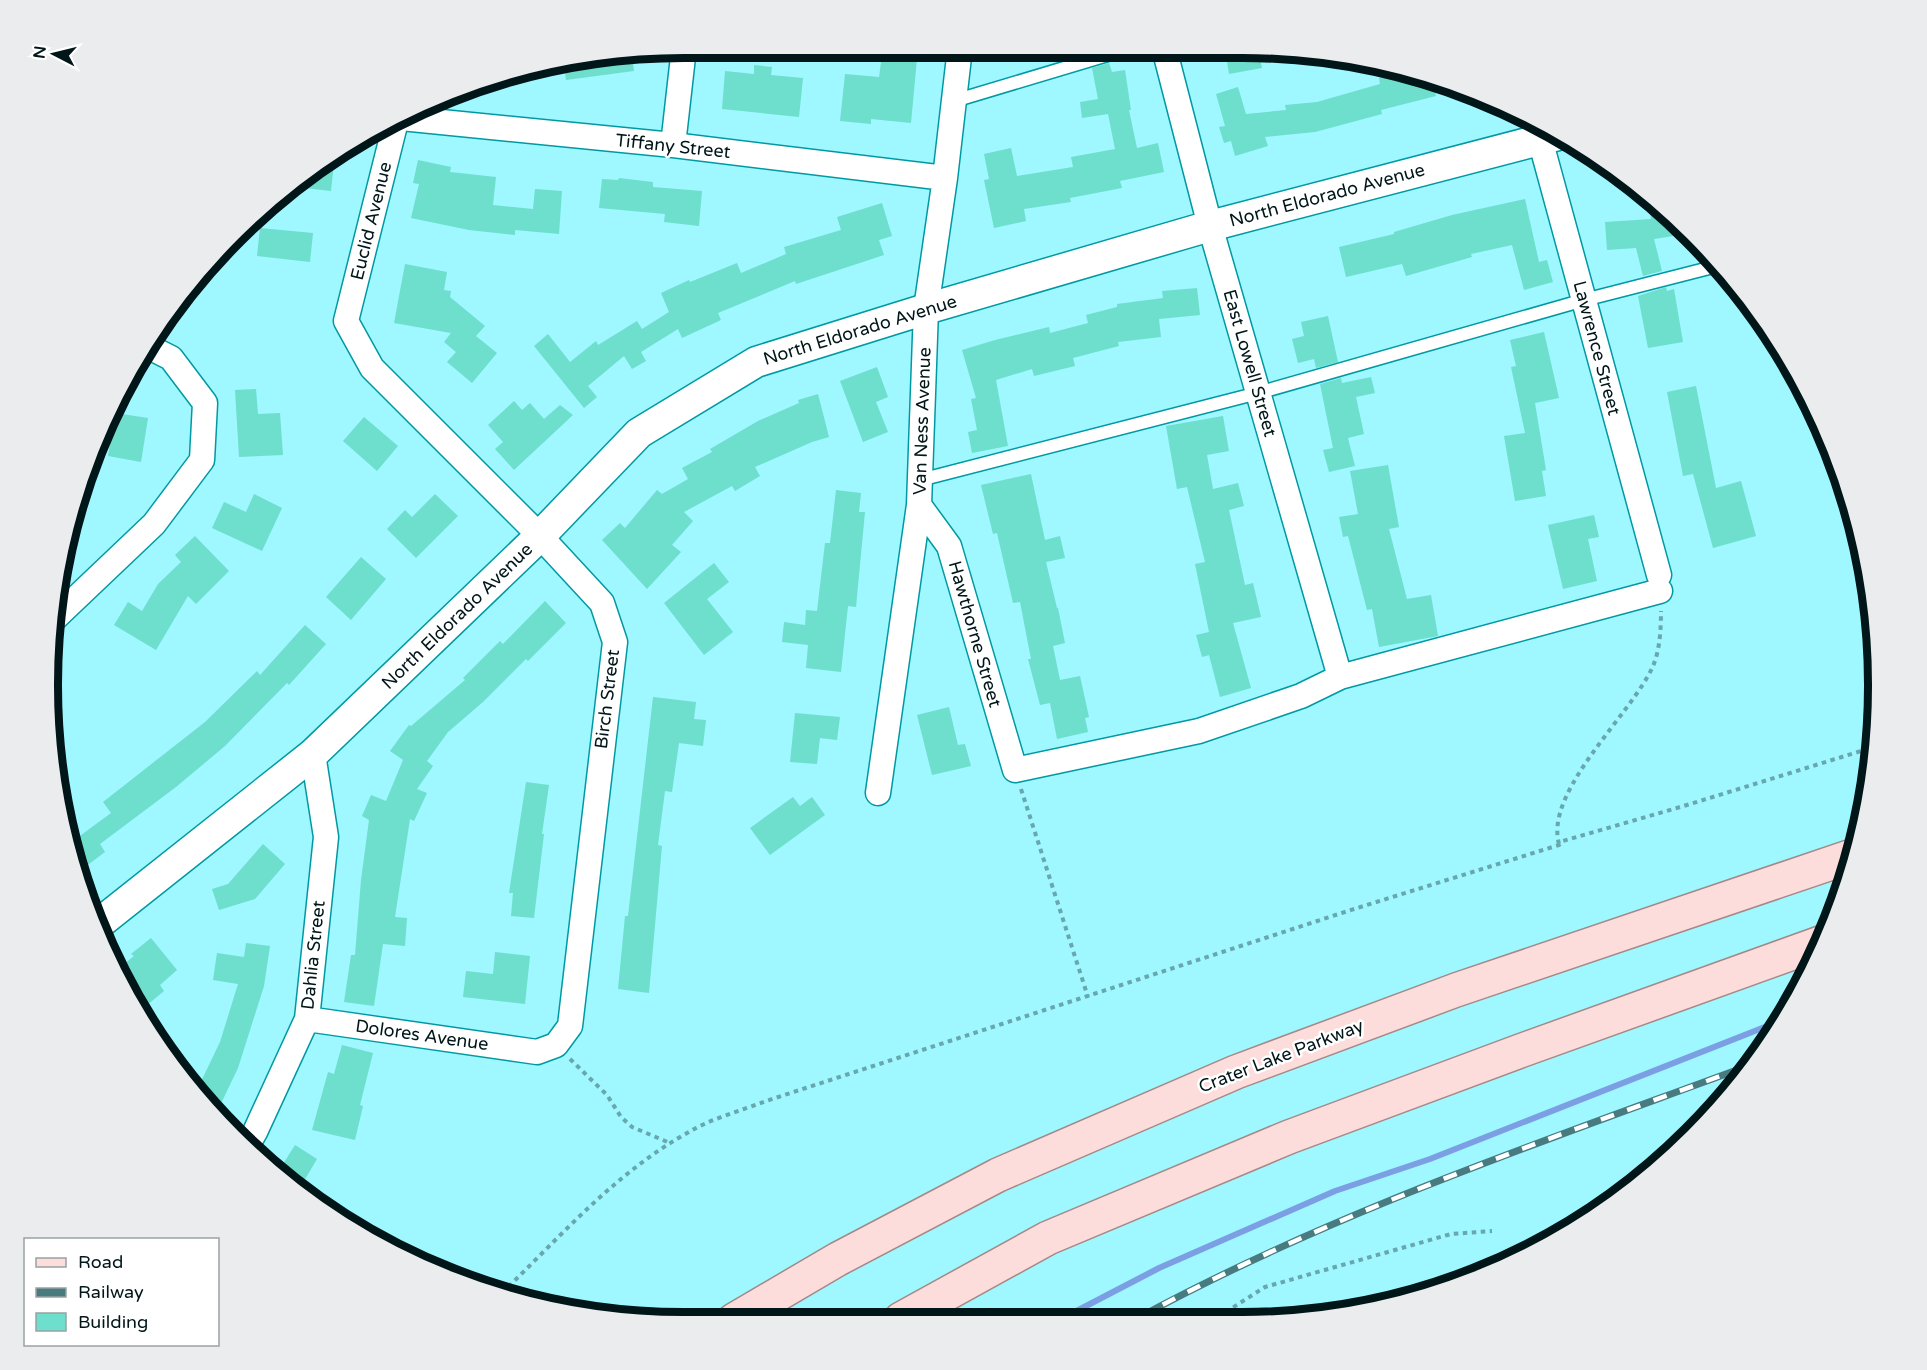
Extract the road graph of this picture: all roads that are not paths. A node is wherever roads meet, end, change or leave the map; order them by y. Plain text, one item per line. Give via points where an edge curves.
1 (683, 58) edge
2 (959, 58) edge
3 (1098, 58) edge
4 (1167, 58) edge
5 (954, 101) junction
6 (416, 119) edge
7 (394, 131) edge
8 (1539, 134) edge
9 (1547, 138) edge
10 (673, 145) junction
11 (945, 178) junction
12 (1210, 226) junction
13 (1709, 268) edge
14 (1584, 300) junction
15 (926, 309) junction
16 (346, 321) joint
17 (156, 350) edge
18 (1258, 393) junction
19 (920, 480) junction
20 (919, 505) junction
21 (540, 536) junction
22 (63, 611) edge
23 (1340, 677) junction
24 (313, 754) junction
25 (878, 793) dead end
26 (1843, 859) edge
27 (104, 920) edge
28 (1811, 946) edge
29 (307, 1019) junction
30 (546, 1048) joint
31 (252, 1137) edge
32 (748, 1312) edge
33 (914, 1312) edge

1 - 10 street
2 - 5 street, Van Ness Avenue
3 - 5 lane
4 - 12 street, East Lowell Street
5 - 11 street, Van Ness Avenue
6 - 10 street, Tiffany Street
7 - 16 street, Euclid Avenue
8 - 12 street, North Eldorado Avenue
9 - 14 street, Lawrence Street
10 - 11 street, Tiffany Street
11 - 15 street, Van Ness Avenue
12 - 15 street, North Eldorado Avenue
12 - 18 street, East Lowell Street
13 - 14 lane
14 - 18 lane
14 - 23 street, Lawrence Street via 1660,583
15 - 19 street, Van Ness Avenue
15 - 21 street, North Eldorado Avenue via 756,362 639,433
16 - 21 street, Birch Street via 372,368
17 - 22 street via 171,358 205,403 202,460 154,524
18 - 19 lane
18 - 23 street, East Lowell Street
19 - 20 street, Van Ness Avenue
20 - 23 street, Hawthorne Street via 949,546 1015,770 1199,731 1301,696
20 - 25 street, Van Ness Avenue
21 - 24 street, North Eldorado Avenue
21 - 30 street, Birch Street via 602,603 615,642 570,1026
24 - 27 street, North Eldorado Avenue
24 - 29 street, Dahlia Street via 326,837
26 - 32 main road, Crater Lake Parkway via 1456,990 1236,1072 998,1175 838,1259
28 - 33 main road via 1289,1137 1048,1238
29 - 30 street, Dolores Avenue
29 - 31 street, Dahlia Street

